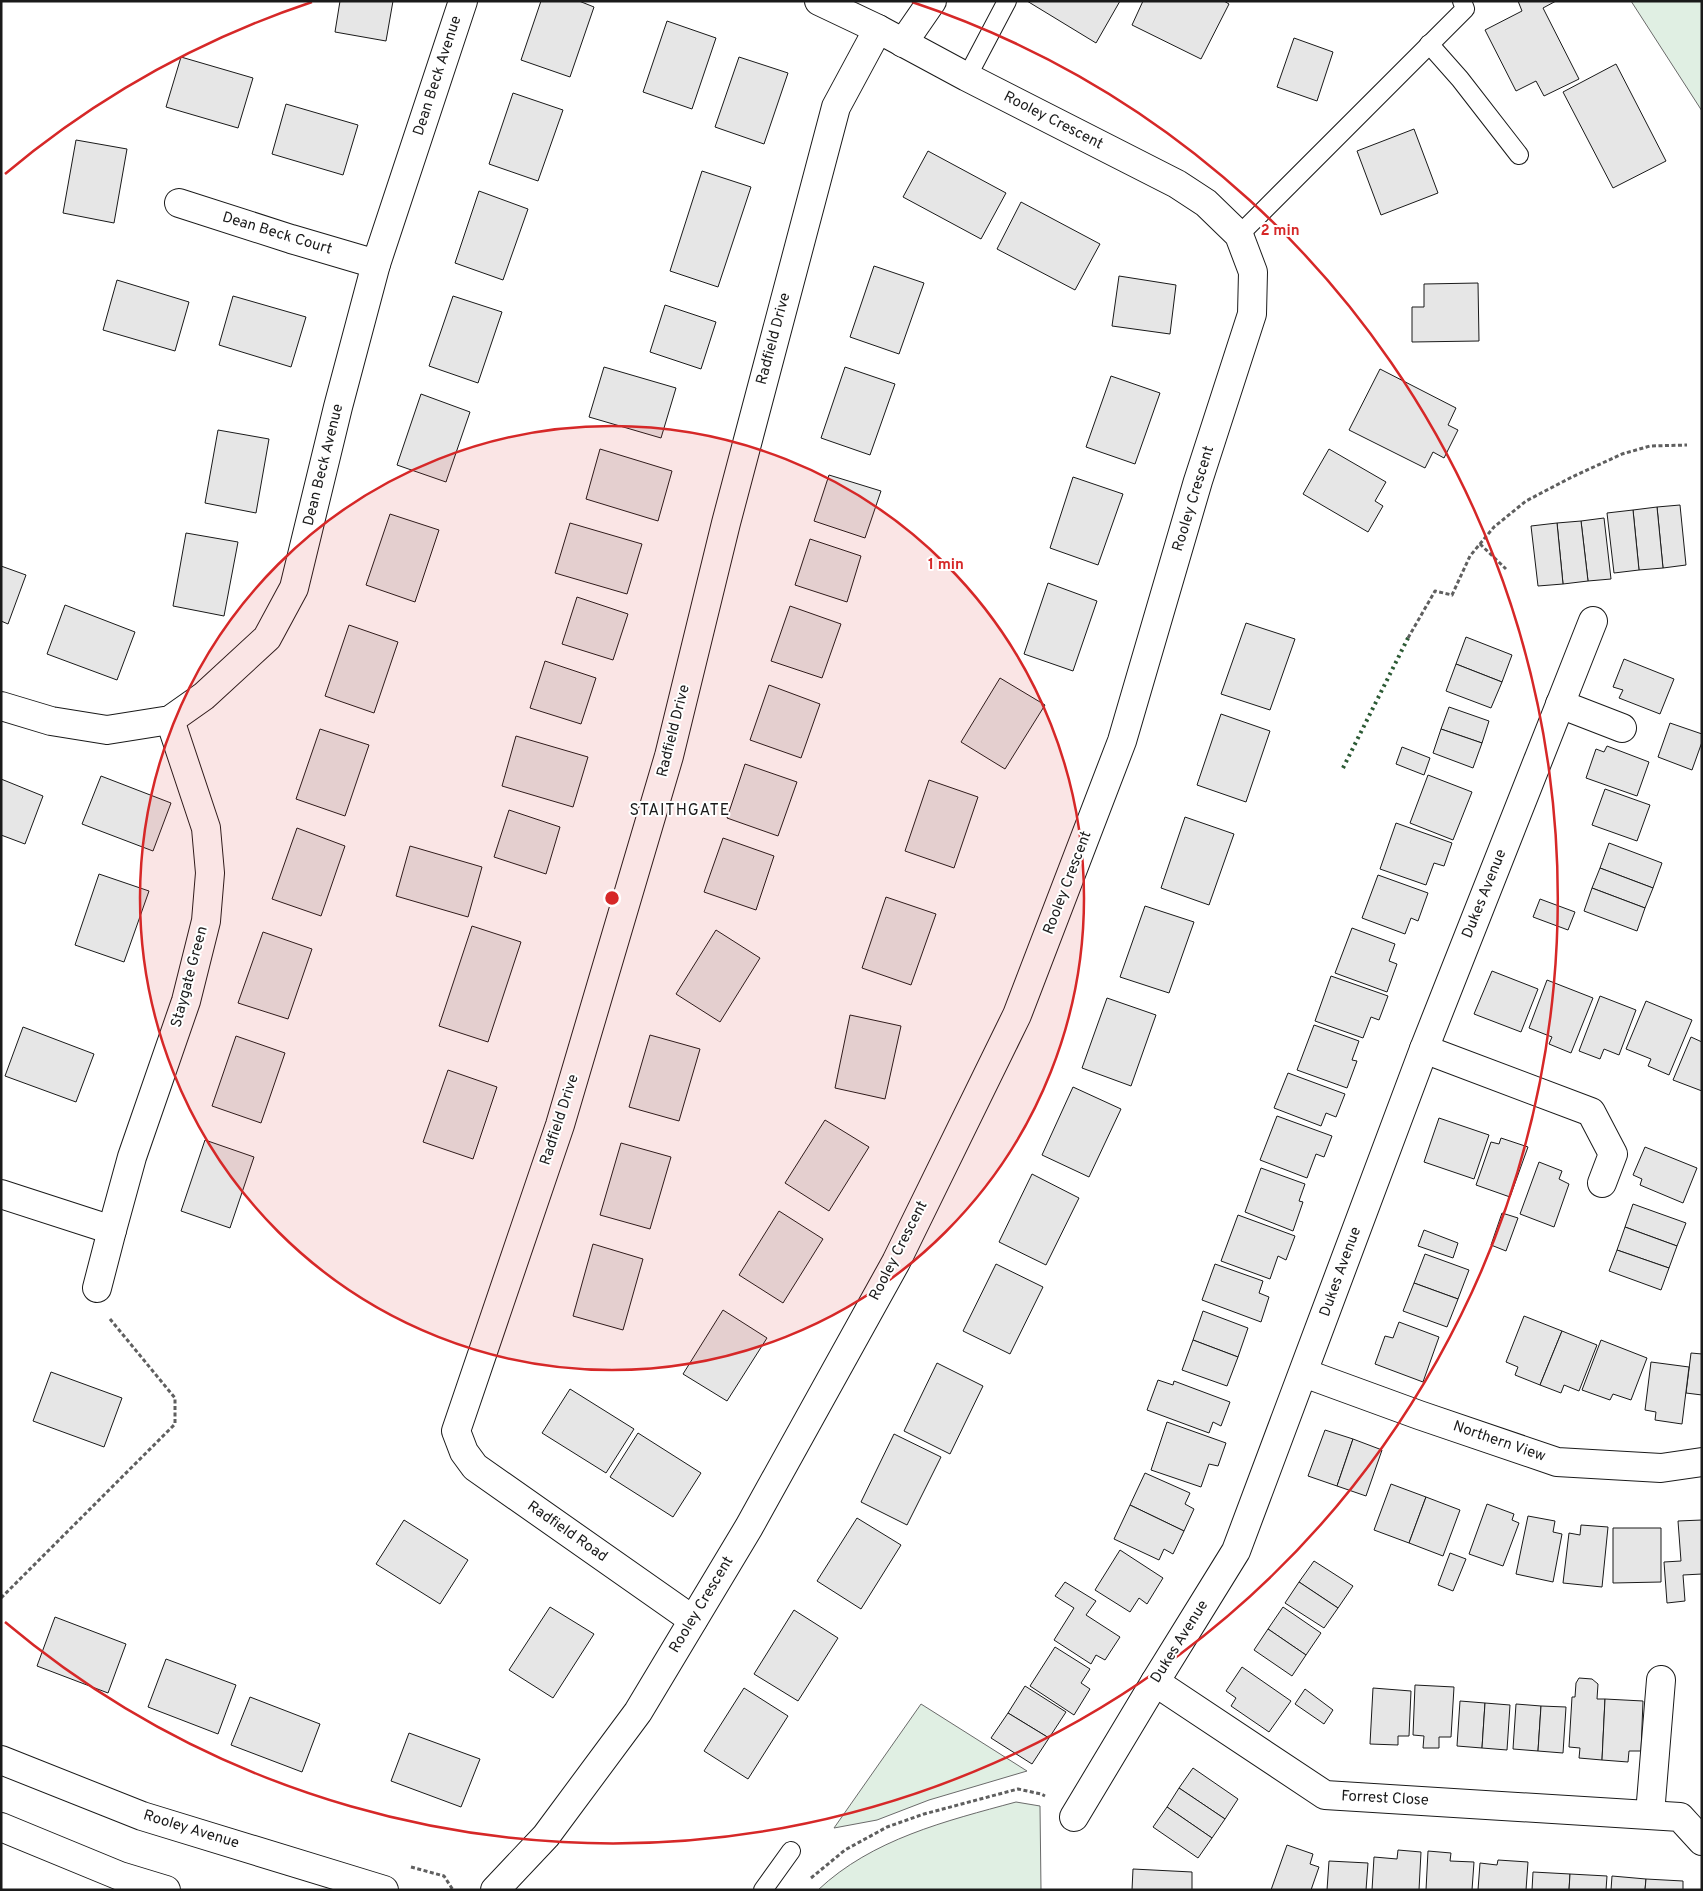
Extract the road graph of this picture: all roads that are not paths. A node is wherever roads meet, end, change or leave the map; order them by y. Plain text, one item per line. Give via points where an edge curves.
1 (463, 1) edge
2 (819, 1) edge
3 (932, 1) edge
4 (1007, 1) edge
5 (1462, 1) edge
6 (878, 29) junction
7 (903, 43) junction
8 (1429, 44) junction
9 (967, 77) junction
10 (1519, 155) dead end
11 (179, 203) dead end
12 (1239, 235) junction
13 (376, 264) junction
14 (1593, 621) dead end
15 (1560, 704) junction
16 (1, 706) edge
17 (170, 720) junction
18 (1622, 728) dead end
19 (1424, 1049) junction
20 (1602, 1183) dead end
21 (1, 1194) edge
22 (112, 1230) junction
23 (97, 1288) road end
24 (1304, 1373) junction
25 (456, 1431) joint
26 (1702, 1462) edge
27 (693, 1620) junction
28 (1661, 1680) dead end
29 (1155, 1682) junction
30 (1, 1760) edge
31 (1650, 1814) junction
32 (1074, 1817) road end
33 (1, 1827) edge
34 (1702, 1841) edge
35 (791, 1852) dead end
36 (166, 1890) edge
37 (384, 1890) edge
38 (495, 1890) edge
39 (763, 1890) edge

1 - 13 main road, Dean Beck Avenue
2 - 6 main road, Rooley Crescent
3 - 7 main road
4 - 9 lane
5 - 8 lane via 1465,9
6 - 7 main road, Rooley Crescent
6 - 25 main road, Radfield Drive via 836,107 726,523 669,756 560,1125
7 - 9 main road, Rooley Crescent
8 - 10 lane
8 - 12 lane
9 - 12 main road, Rooley Crescent via 1177,184 1206,203
11 - 13 main road, Dean Beck Court
12 - 27 main road, Rooley Crescent via 1253,272 1252,314 1198,481 1122,741 1017,1015 896,1262 749,1527
13 - 17 main road, Dean Beck Avenue via 294,588 267,638 204,696
14 - 15 main road, Dukes Avenue
15 - 18 main road
15 - 19 main road, Dukes Avenue
16 - 17 main road, Dean Beck Avenue via 51,721 107,730
17 - 22 main road, Staygate Green via 206,828 210,873 206,920 186,1001 132,1157
19 - 20 main road via 1591,1112 1613,1154
19 - 24 main road, Dukes Avenue
21 - 22 main road
22 - 23 main road, Staygate Green
24 - 26 main road, Northern View via 1557,1462 1661,1468
24 - 29 main road, Dukes Avenue via 1236,1551
25 - 27 main road, Radfield Road via 464,1452 475,1467
27 - 38 main road, Rooley Crescent via 632,1720 546,1836
28 - 31 main road
29 - 31 main road, Forrest Close via 1324,1795
29 - 32 main road, Dukes Avenue
30 - 37 main road, Rooley Avenue via 142,1816
31 - 34 main road, Forrest Close via 1680,1816
33 - 36 main road via 120,1876
35 - 39 lane

